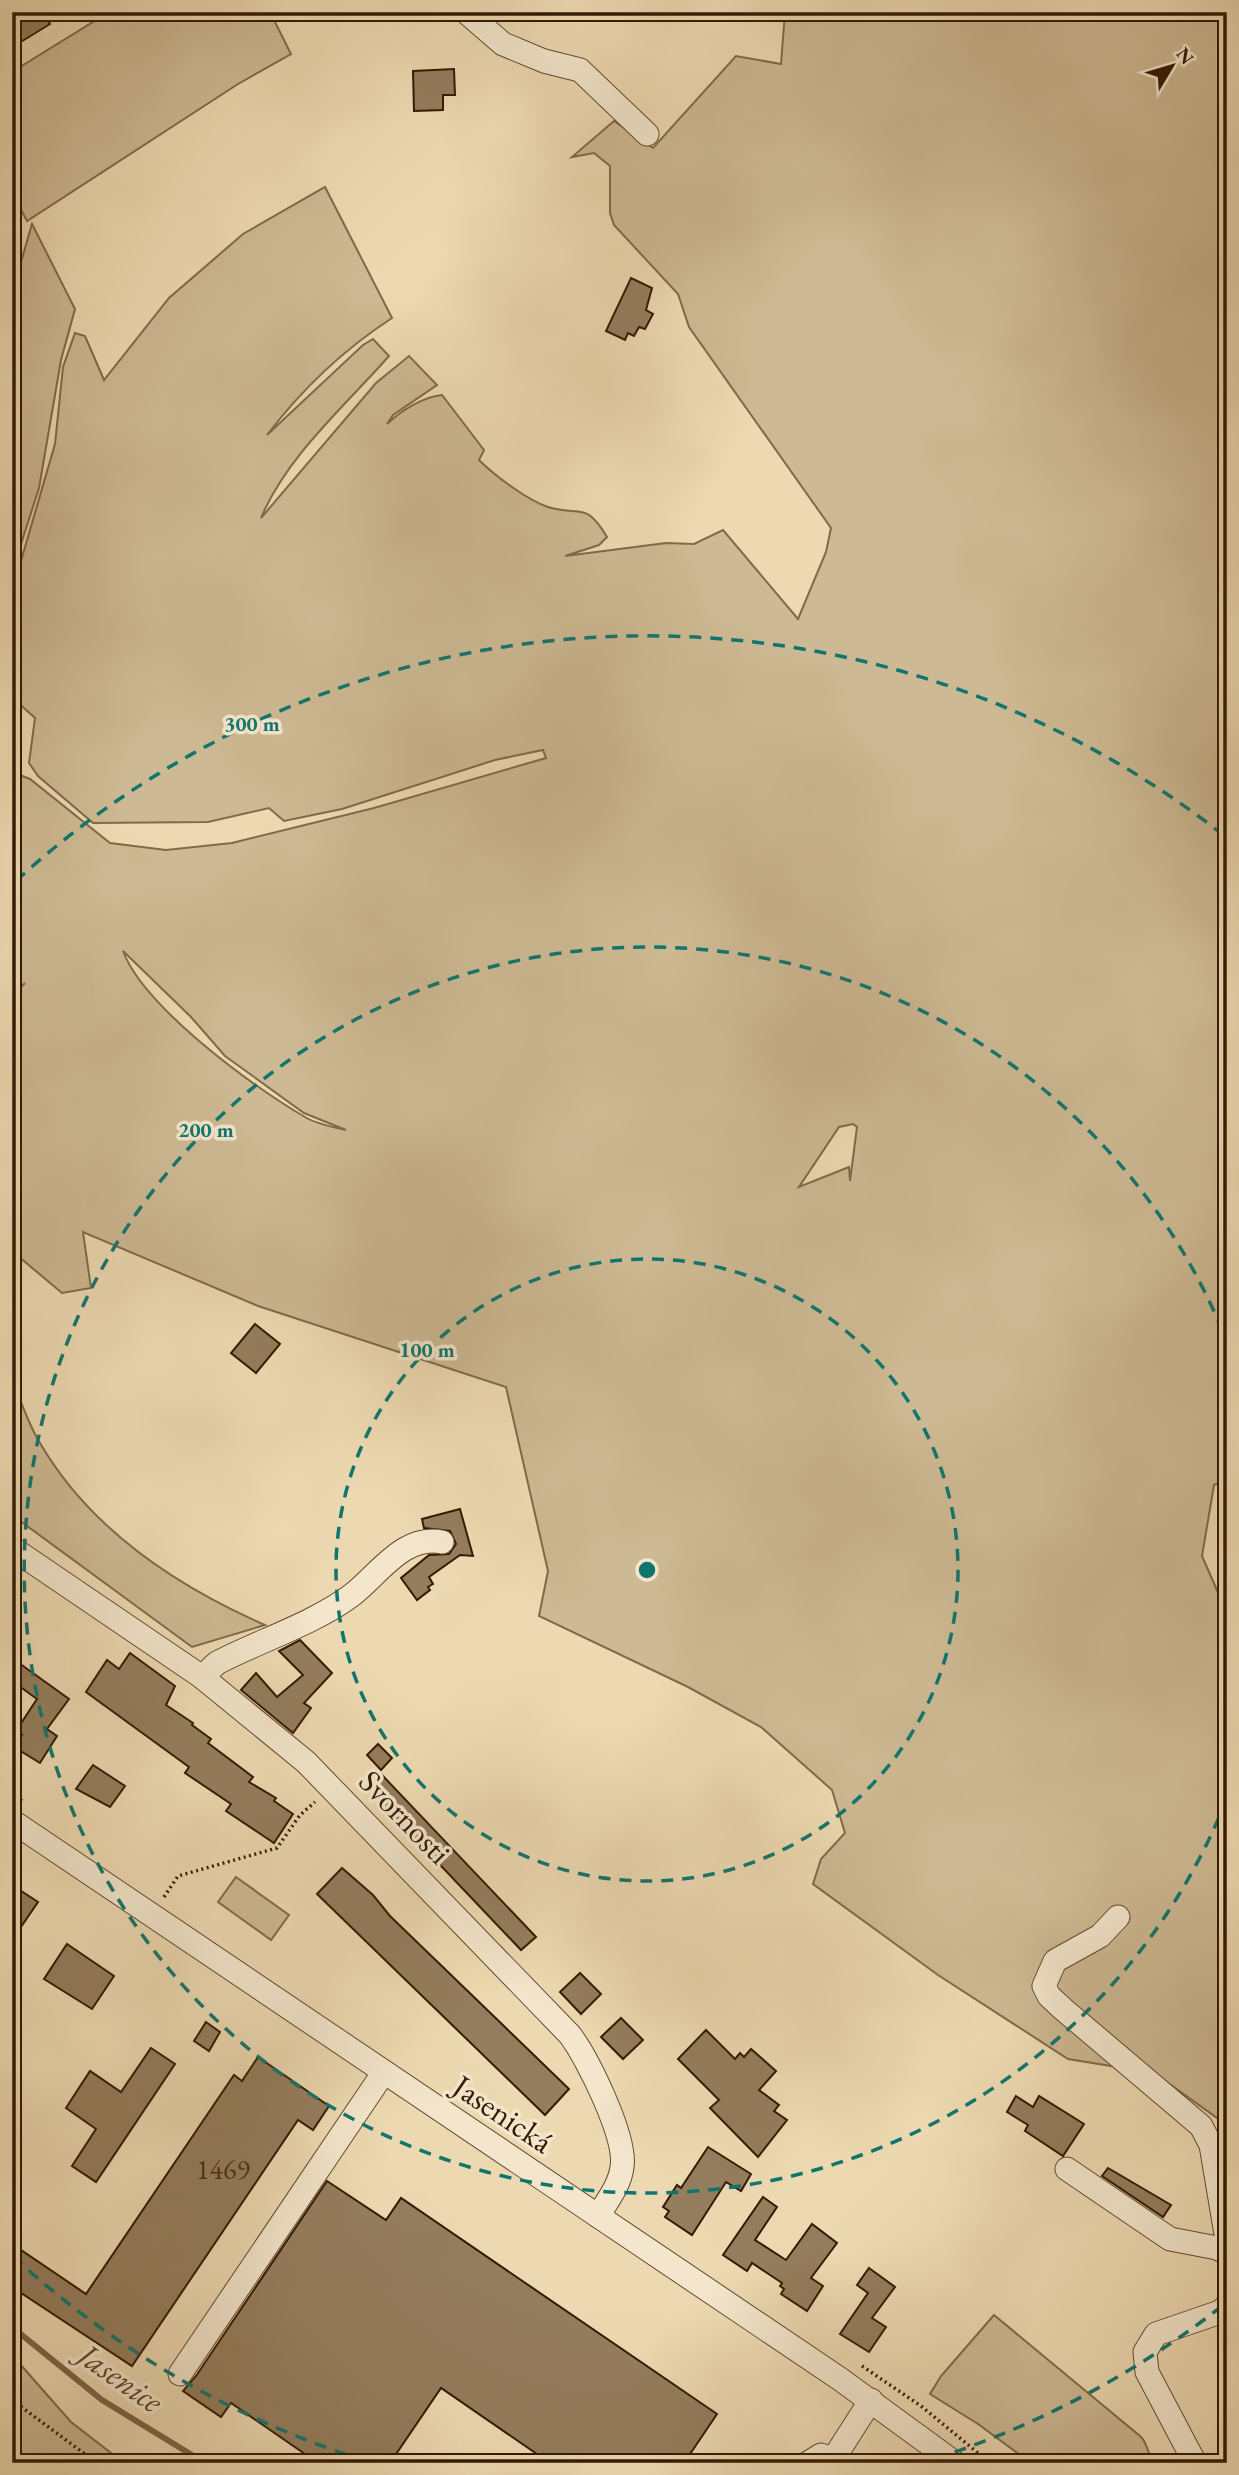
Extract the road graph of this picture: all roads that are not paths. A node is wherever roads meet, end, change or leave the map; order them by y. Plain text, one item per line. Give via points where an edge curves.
1 (466, 12) edge
2 (647, 134) dead end
3 (442, 1542) dead end
4 (12, 1548) edge
5 (202, 1677) junction
6 (12, 1821) edge
7 (1118, 1917) dead end
8 (384, 2072) junction
9 (1067, 2169) dead end
10 (598, 2216) junction
11 (1227, 2241) edge
12 (1227, 2253) edge
13 (1227, 2306) edge
14 (180, 2375) dead end
15 (871, 2400) junction
16 (838, 2460) edge
17 (808, 2463) edge
18 (955, 2463) edge
19 (1195, 2463) edge

1 - 2 street via 503,44 580,70
3 - 5 street via 408,1547 351,1595 217,1663
4 - 5 street, Svornosti
5 - 10 street, Svornosti via 331,1786 582,2051 621,2145 619,2178
6 - 8 street, Jasenická
7 - 11 street via 1100,1936 1055,1961 1044,1986 1049,1996 1201,2126 1211,2145
8 - 10 street, Jasenická
8 - 14 street
9 - 12 street via 1170,2239
10 - 15 street, Jasenická
13 - 19 street via 1156,2334 1145,2352 1147,2372
15 - 16 street
15 - 18 street, Jasenická
16 - 17 street via 821,2455

